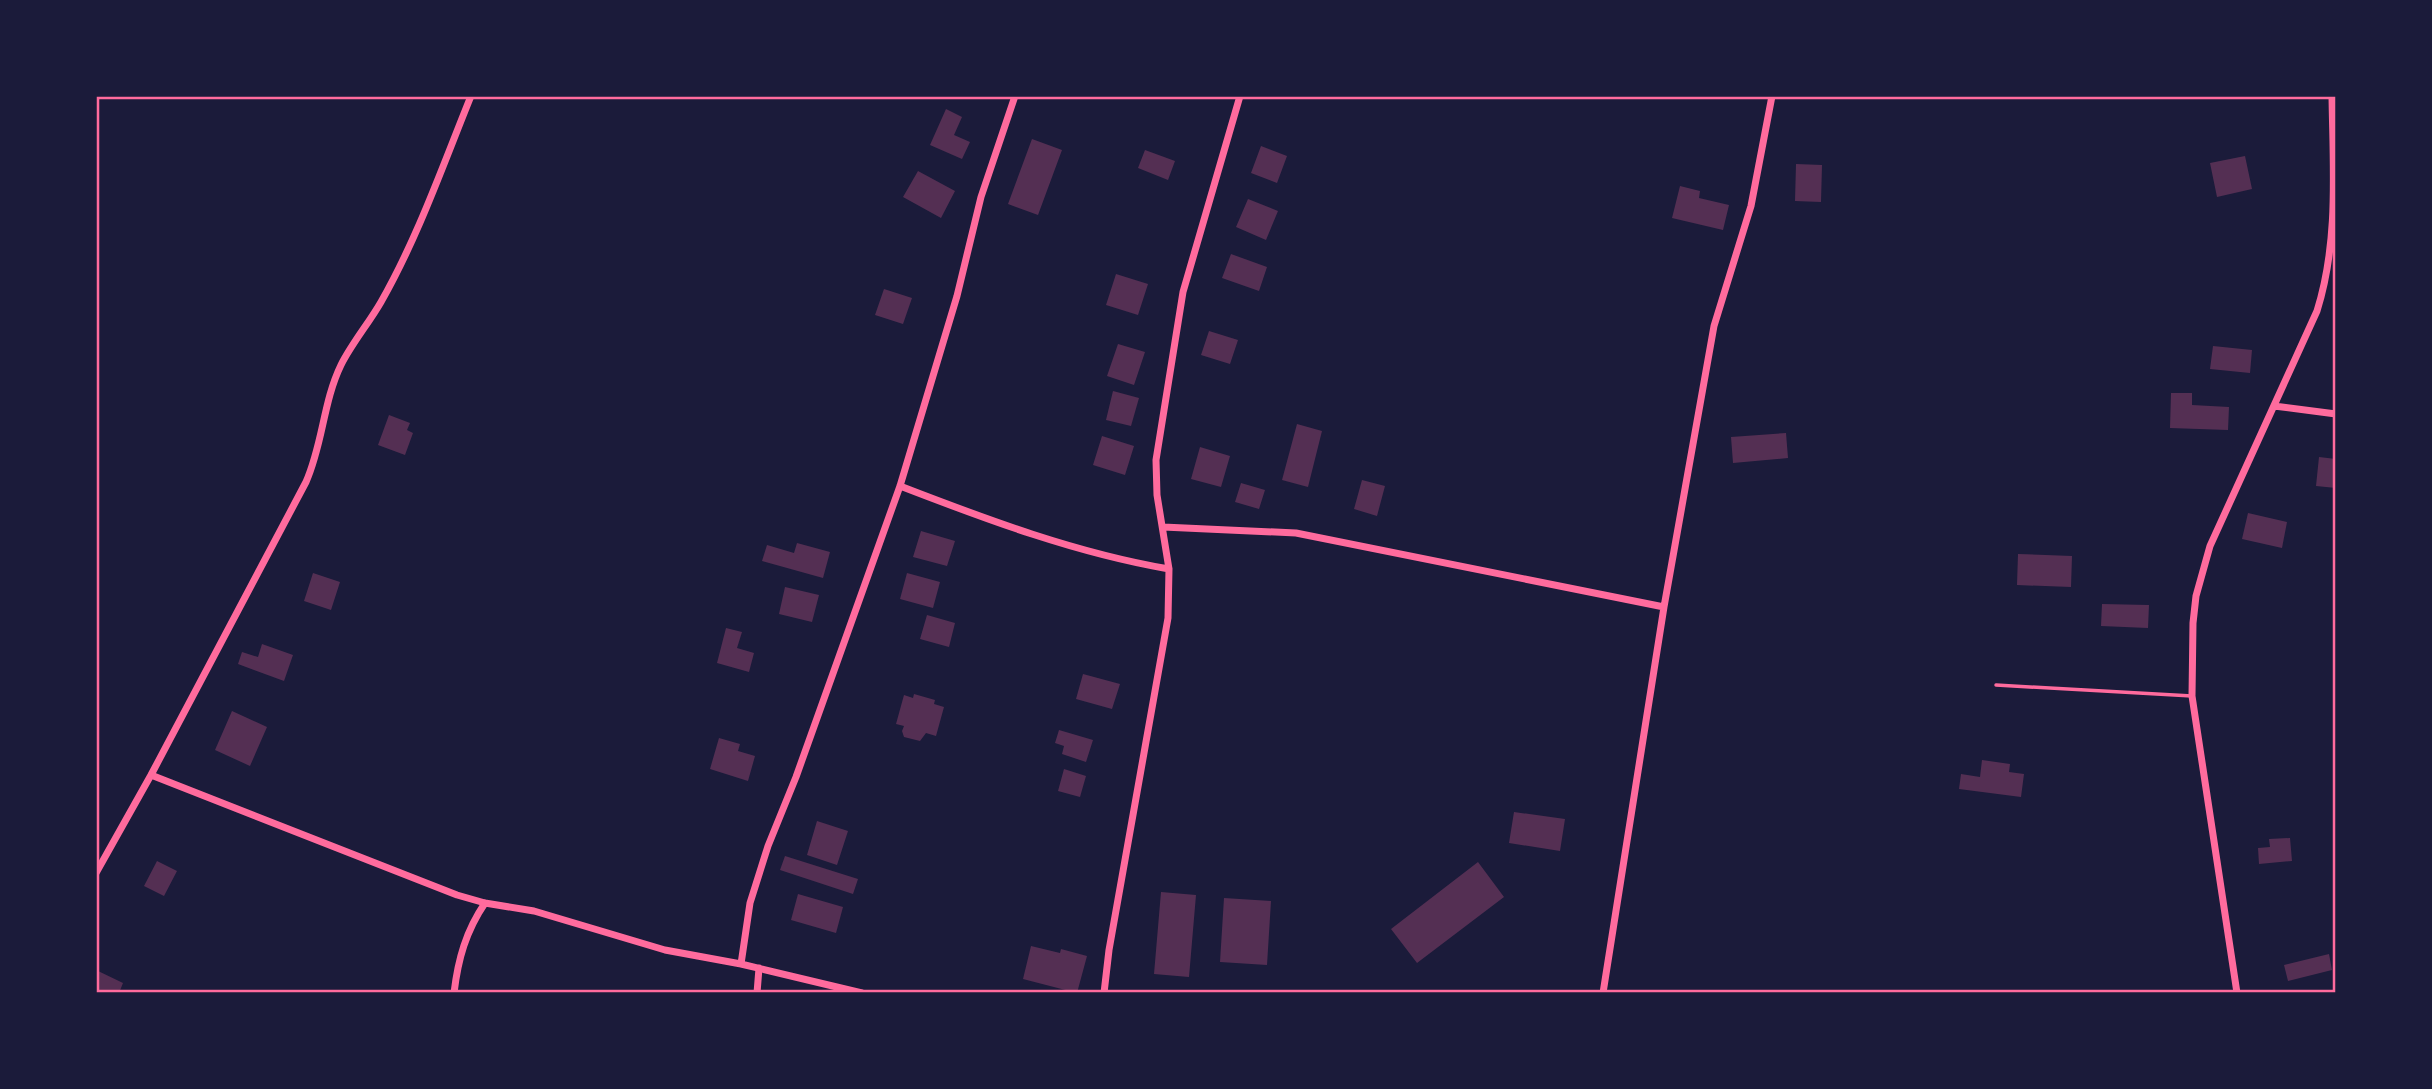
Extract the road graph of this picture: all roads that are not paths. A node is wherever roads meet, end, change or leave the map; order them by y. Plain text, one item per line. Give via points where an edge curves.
1 (471, 96) edge
2 (1015, 96) edge
3 (1240, 96) edge
4 (1772, 96) edge
5 (2332, 96) edge
6 (2274, 406) junction
7 (2336, 414) edge
8 (900, 486) junction
9 (1163, 527) junction
10 (1169, 569) junction
11 (1664, 607) junction
12 (1996, 685) dead end
13 (2192, 696) junction
14 (151, 775) junction
15 (96, 873) edge
16 (485, 903) junction
17 (741, 964) junction
18 (759, 968) junction
19 (454, 993) edge
20 (757, 993) edge
21 (862, 993) edge
22 (1104, 993) edge
23 (1603, 993) edge
24 (2237, 993) edge

1 - 14 street via 397,270 341,364 306,482
2 - 8 street via 981,198
3 - 9 street via 1180,310 1156,460
4 - 11 street via 1751,206 1714,326
5 - 6 street via 2329,269 2317,311
6 - 7 street
6 - 13 street via 2210,546 2202,574 2193,623
8 - 10 street via 1094,554
8 - 17 street via 768,846 750,903
9 - 10 street
9 - 11 street via 1296,533
10 - 22 street via 1168,618
11 - 23 street
12 - 13 lane
13 - 24 street
14 - 15 street
14 - 16 street via 407,877
16 - 17 street via 534,911 665,950
16 - 19 street via 467,934
17 - 18 street
18 - 20 street
18 - 21 street

